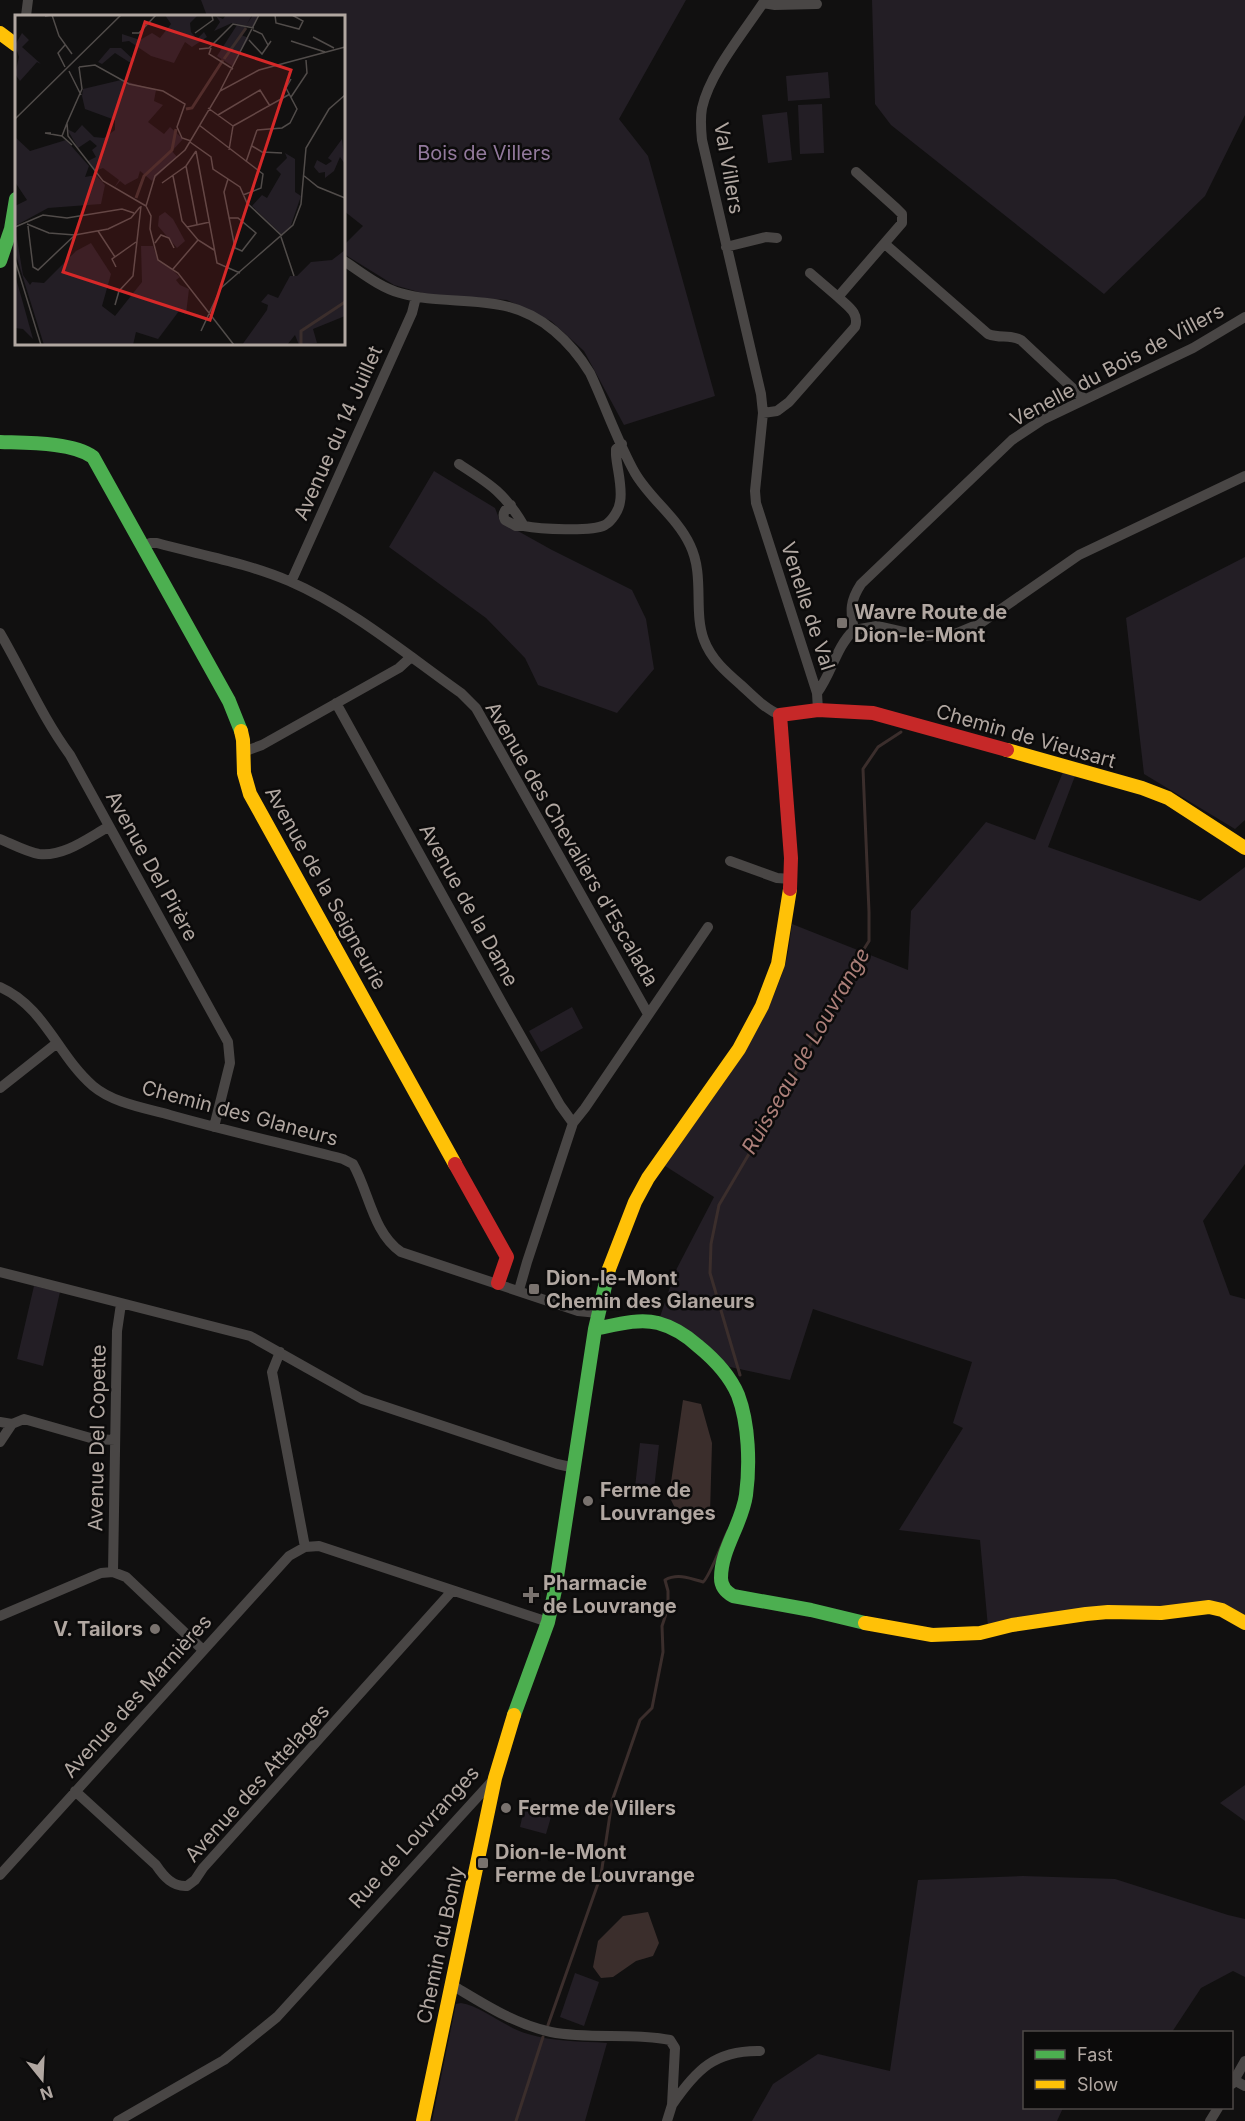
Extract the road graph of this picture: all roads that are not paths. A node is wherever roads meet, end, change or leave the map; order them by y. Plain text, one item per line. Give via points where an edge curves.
1 (28, 0) edge
2 (764, 2) edge
3 (817, 4) dead end
4 (26, 15) edge
5 (0, 33) edge
6 (15, 44) edge
7 (856, 172) dead end
8 (15, 205) edge
9 (777, 238) dead end
10 (885, 244) junction
11 (726, 247) junction
12 (0, 261) edge
13 (345, 262) edge
14 (810, 273) dead end
15 (416, 297) junction
16 (838, 297) junction
17 (1245, 317) edge
18 (1084, 399) junction
19 (763, 413) junction
20 (0, 442) edge
21 (622, 444) junction
22 (459, 464) dead end
23 (1245, 476) edge
24 (758, 515) joint
25 (143, 547) junction
26 (291, 582) junction
27 (854, 630) junction
28 (0, 633) edge
29 (411, 657) junction
30 (817, 693) junction
31 (336, 703) junction
32 (818, 710) junction
33 (780, 715) junction
34 (243, 752) junction
35 (108, 827) junction
36 (0, 839) edge
37 (1245, 848) edge
38 (729, 861) dead end
39 (791, 879) junction
40 (708, 927) dead end
41 (0, 987) edge
42 (648, 1014) junction
43 (57, 1043) junction
44 (0, 1088) edge
45 (573, 1123) junction
46 (214, 1127) junction
47 (507, 1257) junction
48 (526, 1262) junction
49 (0, 1272) edge
50 (498, 1283) junction
51 (519, 1290) junction
52 (121, 1304) junction
53 (598, 1314) junction
54 (595, 1329) junction
55 (280, 1352) junction
56 (0, 1422) edge
57 (12, 1424) junction
58 (115, 1440) junction
59 (0, 1442) edge
60 (575, 1468) junction
61 (305, 1547) junction
62 (113, 1572) junction
63 (452, 1591) junction
64 (0, 1616) edge
65 (548, 1622) junction
66 (1245, 1623) edge
67 (203, 1650) junction
68 (495, 1778) junction
69 (75, 1791) junction
70 (0, 1875) edge
71 (452, 1985) junction
72 (760, 2051) dead end
73 (1245, 2061) edge
74 (1233, 2082) edge
75 (1245, 2086) edge
76 (672, 2105) junction
77 (118, 2121) edge
78 (423, 2121) edge
79 (667, 2121) edge

1 - 4 street
2 - 3 street, Val Villers
2 - 11 street, Val Villers via 714,79 702,109 702,140
5 - 6 street
7 - 10 street via 902,214 902,223
8 - 12 street
9 - 11 street, Val Villers
10 - 16 street
10 - 18 street via 988,334 1021,340
11 - 19 street, Val Villers
13 - 15 street via 389,289
14 - 16 street
15 - 21 street via 506,306 551,327 581,358
15 - 26 street, Avenue du 14 Juillet via 412,314
16 - 19 street via 856,316 855,327 789,402 777,411
17 - 18 street, Venelle du Bois de Villers via 1193,348
18 - 27 street, Venelle du Bois de Villers via 1012,440 861,584 852,598
19 - 24 street, Val Villers via 755,491
20 - 25 street, Avenue de la Seigneurie via 37,444 92,455
21 - 22 street via 616,449 620,505 606,525 590,528 516,526 503,517 511,505 487,482
21 - 33 street via 635,473 677,523 690,546 697,566 700,624 710,652 734,679 770,711
23 - 27 street via 1079,555 981,623 957,633 921,636 877,626
24 - 30 street, Venelle de Val
25 - 26 street, Avenue des Chevaliers d'Escalada via 157,543
25 - 34 street, Avenue de la Seigneurie via 229,701 239,724
26 - 29 street, Avenue des Chevaliers d'Escalada via 335,605
27 - 30 street via 845,638 827,680
28 - 35 street, Avenue Del Pirère
29 - 31 street via 399,668
29 - 42 street, Avenue des Chevaliers d'Escalada via 476,708
30 - 32 street, Venelle de Val
31 - 34 street
31 - 45 street, Avenue de la Dame
32 - 33 street, Chemin de Vieusart
32 - 37 street, Chemin de Vieusart via 890,717 1142,788 1168,798
33 - 39 street, Rue de Louvranges
34 - 47 street, Avenue de la Seigneurie via 250,794
35 - 36 street via 56,853 39,854
35 - 46 street, Avenue Del Pirère via 228,1042 230,1063
38 - 39 street
39 - 53 street, Rue de Louvranges via 778,964 762,1006 739,1049 635,1202 604,1284
40 - 42 street
41 - 43 street, Chemin des Glaneurs via 36,1012
42 - 45 street
43 - 44 street
43 - 46 street, Chemin des Glaneurs via 93,1086 105,1094
45 - 48 street
46 - 50 street, Chemin des Glaneurs via 353,1164 390,1244 401,1252
47 - 48 street
47 - 50 street
48 - 51 street
49 - 52 street
50 - 51 street, Chemin des Glaneurs
51 - 53 street, Chemin des Glaneurs
52 - 55 street via 250,1336
52 - 58 street, Avenue Del Copette
53 - 54 street, Rue de Louvranges
54 - 60 street, Rue de Louvranges
54 - 66 street via 649,1322 667,1326 711,1358 737,1394 744,1424 747,1484 722,1566 722,1587 726,1593 932,1635 980,1633 1086,1614 1143,1614 1195,1608 1222,1610
55 - 60 street via 362,1399
55 - 61 street via 272,1372
56 - 57 street
57 - 58 street via 24,1419 94,1439
57 - 59 street
58 - 62 street, Avenue Del Copette
60 - 65 street, Rue de Louvranges
61 - 63 street via 319,1546
61 - 67 street, Avenue des Marnières via 290,1556
62 - 64 street via 101,1573
62 - 67 street via 126,1577
63 - 65 street
63 - 69 street, Avenue des Attelages via 187,1886 175,1885 165,1877
65 - 68 street, Rue de Louvranges
67 - 69 street, Avenue des Marnières
68 - 71 street, Chemin du Bonly
68 - 77 street, Rue de Louvranges via 277,2017 224,2060
69 - 70 street, Avenue des Marnières
71 - 76 street via 499,2013 545,2030 670,2040 675,2048
71 - 78 street, Chemin du Bonly
72 - 76 street via 719,2057 689,2081
73 - 74 street
74 - 75 street
76 - 79 street

